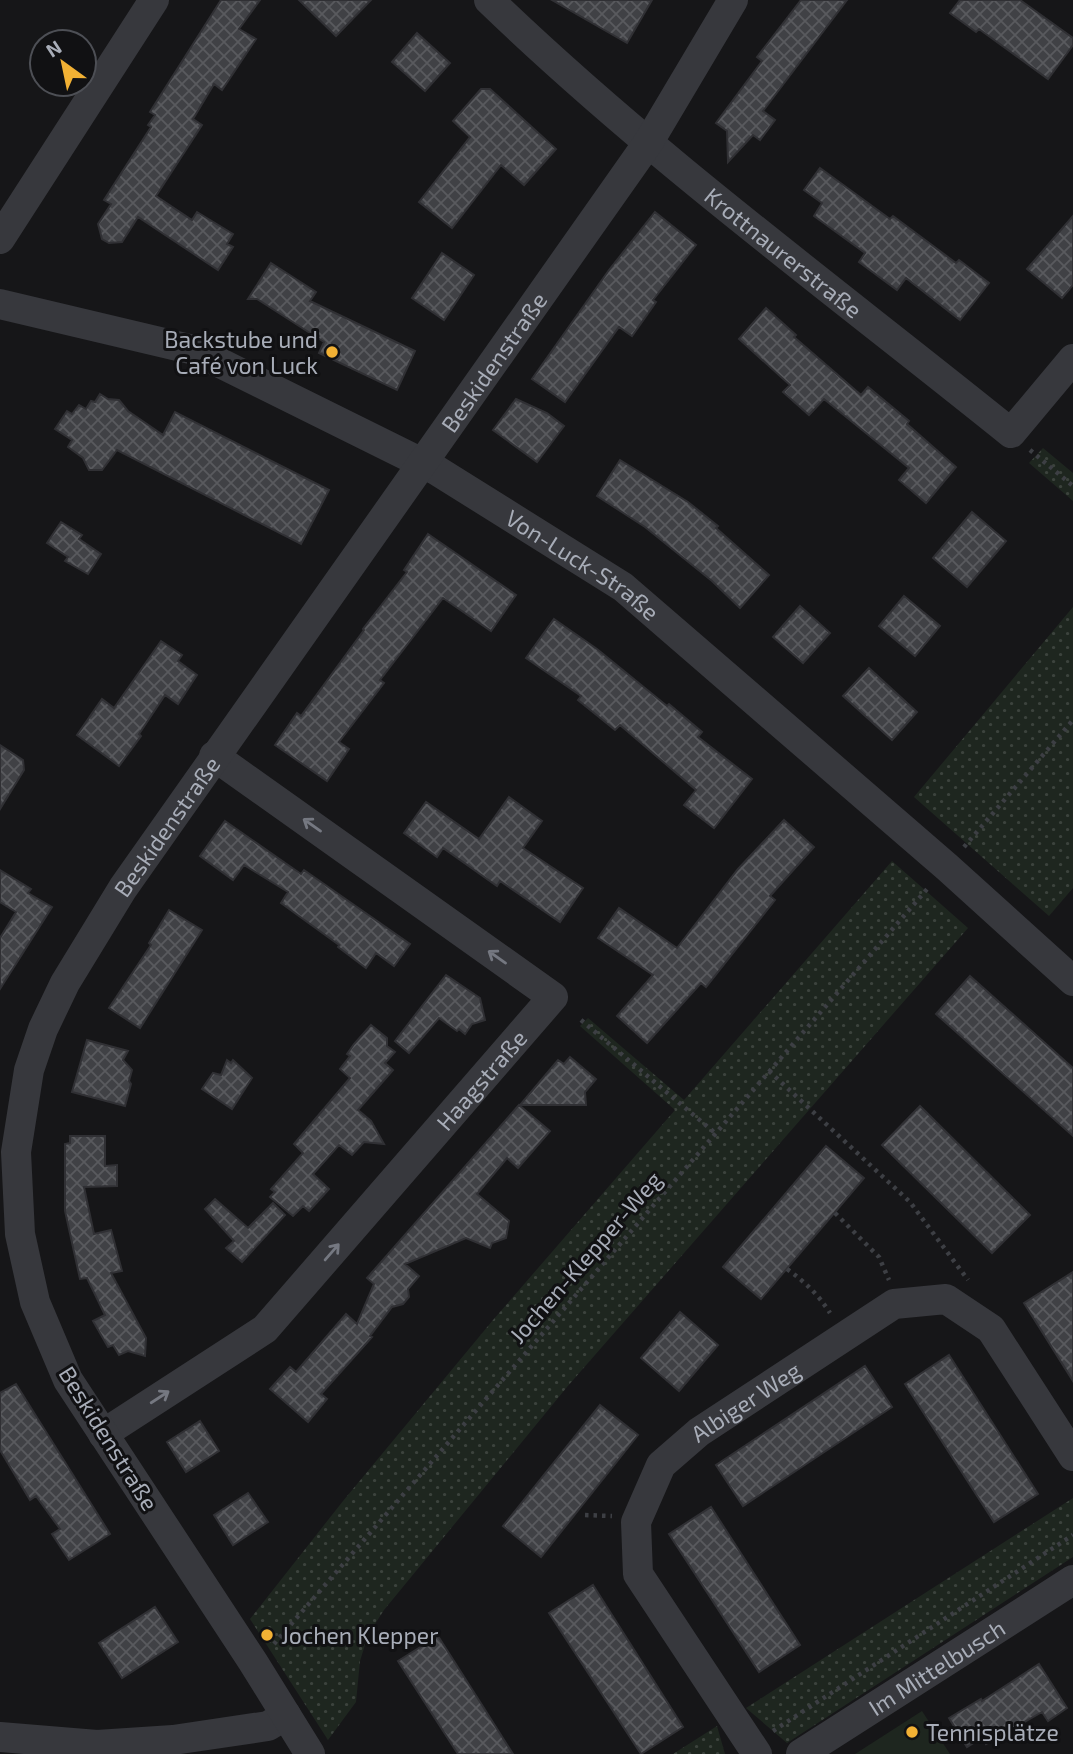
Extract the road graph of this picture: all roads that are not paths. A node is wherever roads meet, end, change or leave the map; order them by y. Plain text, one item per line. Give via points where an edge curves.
1 (154, 0) edge
2 (489, 0) edge
3 (733, 0) edge
4 (648, 143) junction
5 (0, 239) edge
6 (0, 304) edge
7 (1073, 359) edge
8 (421, 462) junction
9 (215, 756) junction
10 (1073, 981) edge
11 (103, 1434) junction
12 (1073, 1456) edge
13 (1073, 1580) edge
14 (286, 1715) junction
15 (0, 1738) edge
16 (754, 1749) edge
17 (310, 1754) edge
18 (801, 1754) edge

1 - 5 street
2 - 4 street, Krottnaurerstraße
3 - 4 street, Beskidenstraße
4 - 7 street, Krottnaurerstraße via 1011,433
4 - 8 street, Beskidenstraße
6 - 8 street, Von-Luck-Straße via 194,350
8 - 9 street, Beskidenstraße
8 - 10 street, Von-Luck-Straße via 623,587
9 - 11 street, Beskidenstraße via 90,940 65,983 29,1070 16,1152 20,1234 35,1301 68,1380
11 -> 9 street, Haagstraße via 265,1329 553,997
11 - 14 street, Beskidenstraße
12 - 16 street, Albiger Weg via 991,1329 946,1299 894,1304 699,1432 661,1465 636,1522 638,1574
13 - 18 street, Im Mittelbusch
14 - 15 street via 268,1726 173,1740 97,1745
14 - 17 street, Beskidenstraße

